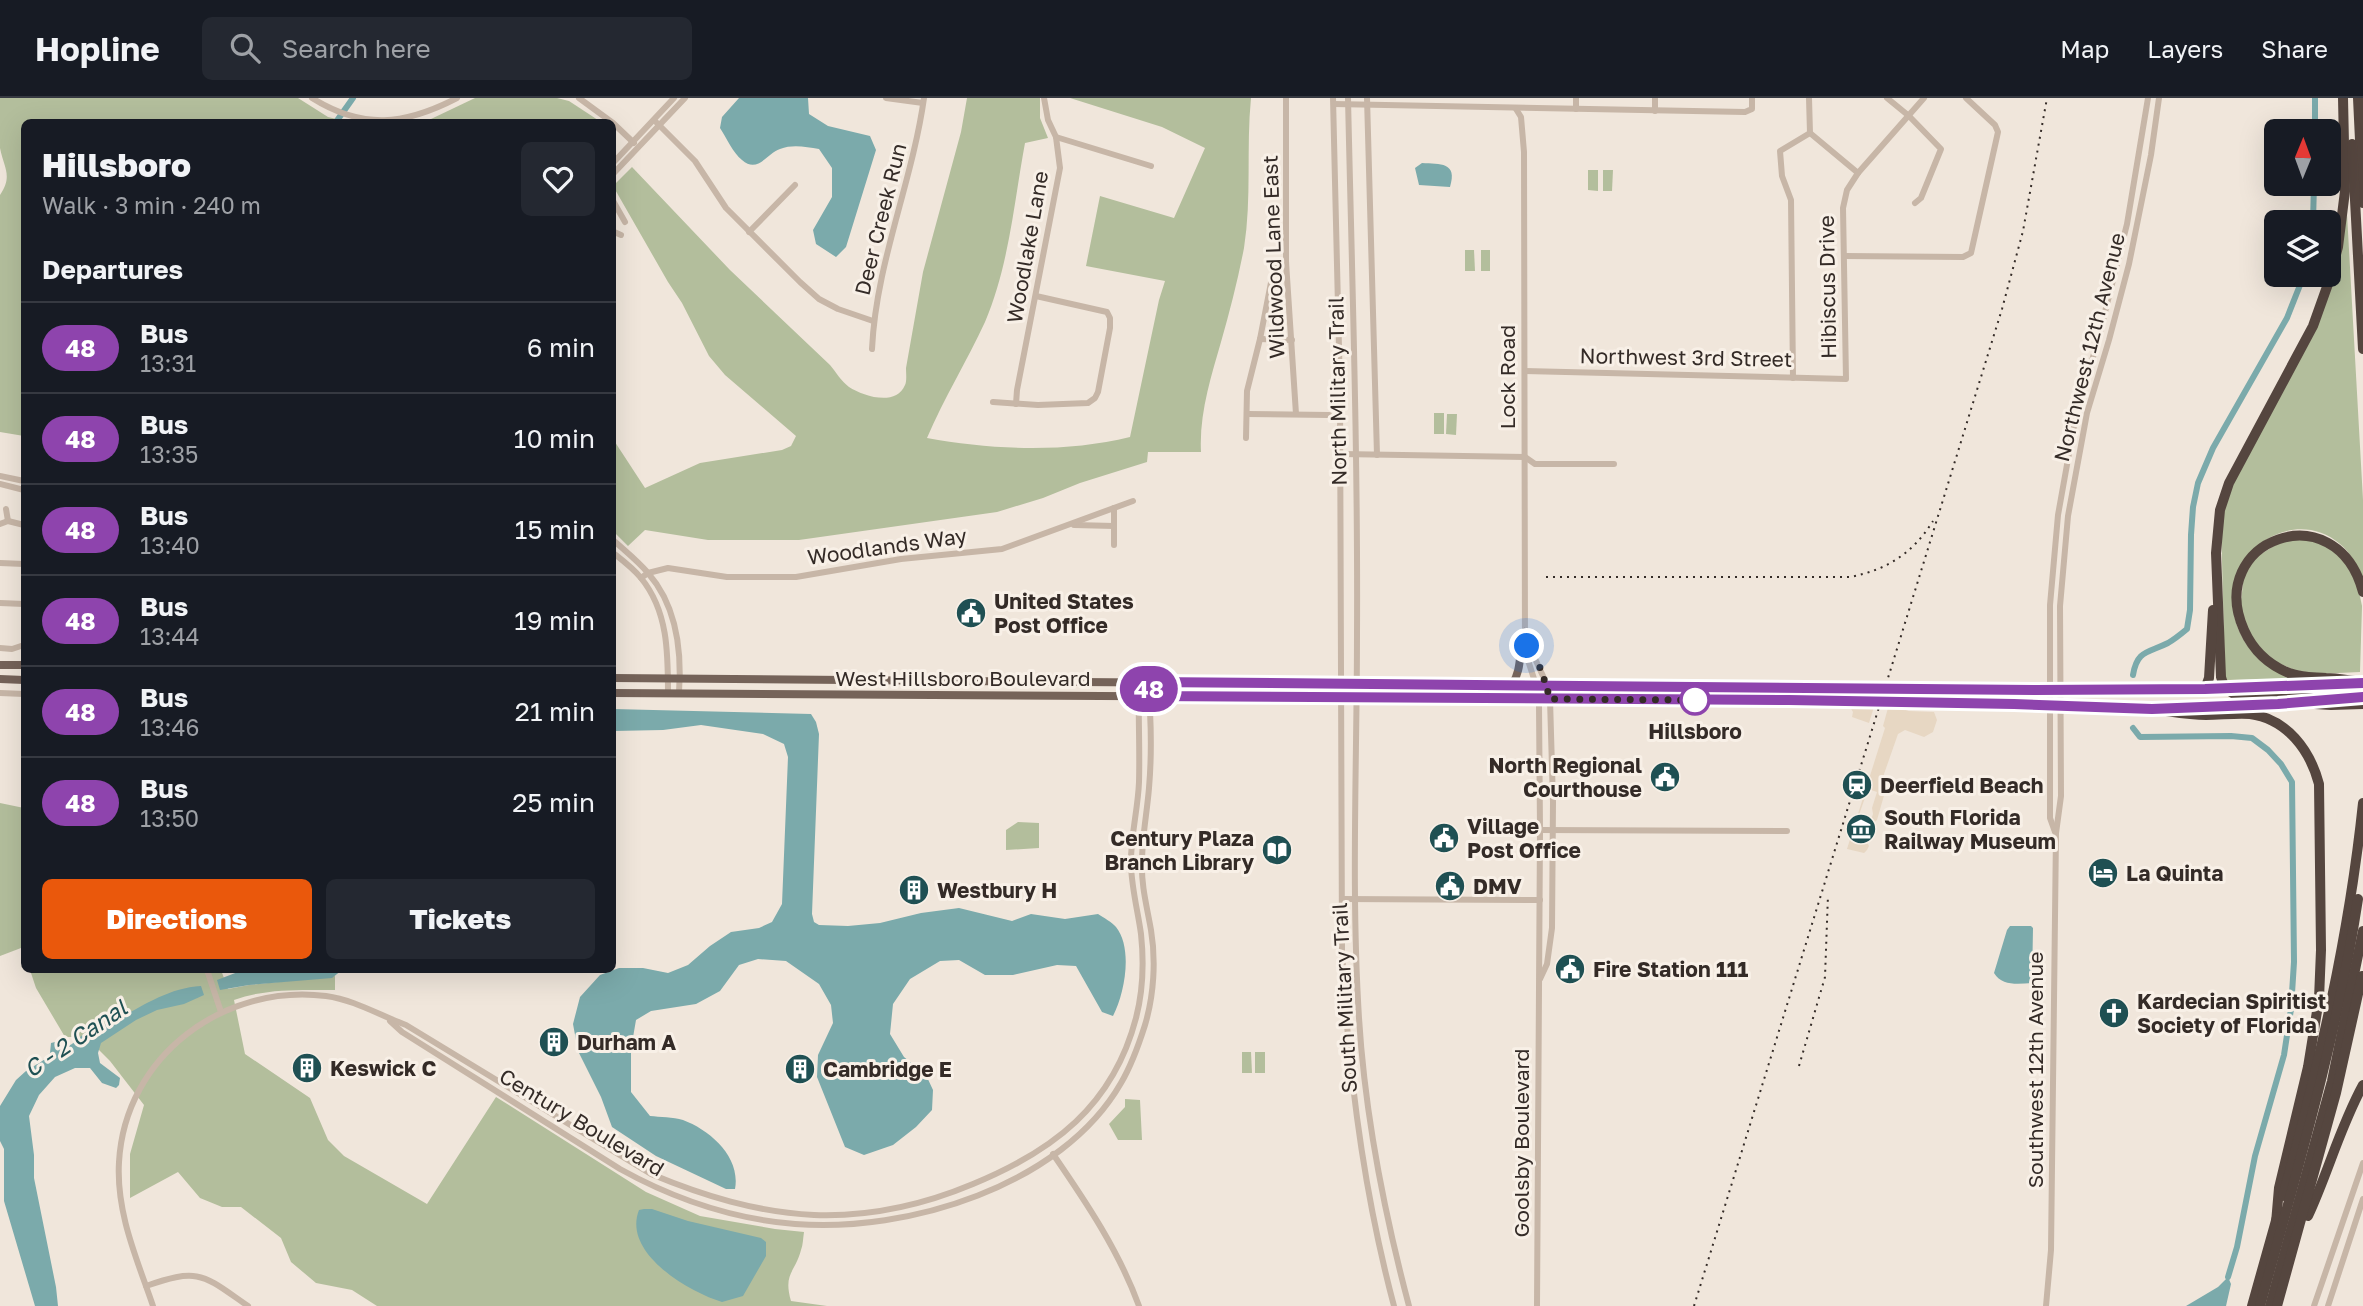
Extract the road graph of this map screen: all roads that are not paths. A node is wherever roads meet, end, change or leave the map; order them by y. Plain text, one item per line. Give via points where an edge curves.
1 (312, 98) edge
2 (457, 98) edge
3 (579, 98) edge
4 (674, 98) edge
5 (685, 98) edge
6 (886, 98) edge
7 (1044, 98) edge
8 (1286, 98) edge
9 (1481, 98) edge
10 (1576, 98) edge
11 (1655, 98) edge
12 (1752, 98) edge
13 (1809, 98) edge
14 (1887, 98) edge
15 (1924, 98) edge
16 (1966, 98) edge
17 (2148, 98) edge
18 (2159, 98) edge
19 (2343, 98) edge
20 (2349, 98) edge
21 (2358, 98) edge
22 (924, 101) edge
23 (1334, 101) edge
24 (1348, 101) edge
25 (1367, 101) edge
26 (1481, 107) junction
27 (1516, 109) junction
28 (1576, 109) junction
29 (1655, 111) junction
30 (1909, 116) junction
31 (362, 119) edge
32 (404, 119) edge
33 (608, 119) edge
34 (657, 122) junction
35 (616, 126) edge
36 (1810, 133) junction
37 (1056, 137) junction
38 (636, 145) junction
39 (2140, 152) junction
40 (2151, 155) junction
41 (616, 161) edge
42 (1151, 166) dead end
43 (616, 170) edge
44 (1858, 173) junction
45 (795, 185) dead end
46 (1915, 203) dead end
47 (2363, 203) edge
48 (616, 206) edge
49 (625, 222) dead end
50 (749, 232) junction
51 (616, 233) edge
52 (621, 235) dead end
53 (1844, 256) junction
54 (1286, 262) junction
55 (1036, 296) junction
56 (873, 321) junction
57 (1372, 328) junction
58 (1354, 329) junction
59 (1260, 339) junction
60 (1292, 340) junction
61 (872, 349) dead end
62 (2363, 349) edge
63 (1525, 371) junction
64 (1793, 377) junction
65 (1846, 379) joint
66 (993, 402) dead end
67 (1016, 404) junction
68 (1247, 414) junction
69 (1296, 414) junction
70 (1329, 415) dead end
71 (1246, 438) dead end
72 (1341, 454) junction
73 (1356, 454) junction
74 (1377, 455) junction
75 (1525, 457) junction
76 (1614, 464) dead end
77 (0, 476) edge
78 (21, 480) edge
79 (0, 484) edge
80 (21, 489) edge
81 (1133, 501) dead end
82 (1114, 508) junction
83 (6, 509) dead end
84 (8, 521) junction
85 (0, 524) edge
86 (21, 524) edge
87 (1068, 525) junction
88 (1114, 526) junction
89 (616, 543) edge
90 (1114, 545) dead end
91 (2216, 553) junction
92 (616, 556) edge
93 (0, 563) edge
94 (21, 564) edge
95 (648, 573) junction
96 (641, 578) junction
97 (2363, 592) edge
98 (0, 603) edge
99 (21, 604) edge
100 (1525, 632) junction
101 (21, 646) edge
102 (1527, 646) junction
103 (0, 648) edge
104 (0, 665) edge
105 (21, 665) edge
106 (616, 678) edge
107 (668, 678) junction
108 (0, 679) edge
109 (680, 679) junction
110 (21, 680) edge
111 (938, 680) junction
112 (954, 681) junction
113 (1144, 682) junction
114 (2363, 683) edge
115 (1342, 684) junction
116 (1357, 684) junction
117 (1512, 685) junction
118 (1536, 685) junction
119 (1546, 685) junction
120 (1690, 687) junction
121 (1813, 688) junction
122 (2227, 688) junction
123 (2205, 689) junction
124 (2050, 690) junction
125 (2060, 690) junction
126 (0, 693) edge
127 (616, 693) edge
128 (668, 693) junction
129 (678, 693) junction
130 (21, 694) edge
131 (918, 695) junction
132 (942, 695) junction
133 (1139, 696) junction
134 (1149, 696) junction
135 (2363, 696) edge
136 (1342, 698) junction
137 (1356, 698) junction
138 (1538, 699) junction
139 (1550, 699) junction
140 (1670, 699) junction
141 (1789, 700) junction
142 (2299, 703) junction
143 (2363, 704) edge
144 (2050, 706) junction
145 (2061, 706) junction
146 (2152, 709) junction
147 (2363, 803) edge
148 (1540, 830) junction
149 (1553, 830) junction
150 (1787, 831) dead end
151 (2056, 834) junction
152 (2363, 862) edge
153 (1342, 899) junction
154 (1356, 899) junction
155 (1540, 900) junction
156 (2363, 931) edge
157 (2363, 969) edge
158 (208, 973) edge
159 (1539, 981) junction
160 (221, 1012) junction
161 (386, 1017) junction
162 (2363, 1085) edge
163 (1048, 1147) junction
164 (1054, 1155) junction
165 (2362, 1167) edge
166 (2363, 1199) edge
167 (2276, 1223) junction
168 (2294, 1245) junction
169 (146, 1286) junction
170 (153, 1306) edge
171 (248, 1306) edge
172 (1139, 1306) edge
173 (1394, 1306) edge
174 (1409, 1306) edge
175 (1537, 1306) edge
176 (2046, 1306) edge
177 (2252, 1306) edge
178 (2260, 1306) edge
179 (2270, 1306) edge
180 (2277, 1306) edge
181 (2314, 1306) edge
182 (2328, 1306) edge

1 - 31 street
2 - 32 street
3 - 33 street
4 - 34 street
5 - 34 street
6 - 22 street
7 - 37 street, Woodlake Lane
8 - 54 street, Wildwood Lane East
9 - 26 street
10 - 28 street
11 - 29 street
12 - 29 street via 1752,109 1745,112
13 - 36 street
14 - 30 street
15 - 30 street, Hibiscus Drive
16 - 53 street via 1998,132 1971,253 1963,257
17 - 39 street, Northwest 12th Avenue
18 - 40 street, Northwest 12th Avenue
19 - 91 highway via 2344,200 2329,284 2308,336 2229,483 2219,517
20 - 62 highway
21 - 47 highway
22 - 56 street, Deer Creek Run
23 - 24 street
23 - 72 street, North Military Trail
24 - 25 street
24 - 58 street, North Military Trail
25 - 26 street
25 - 57 street, North Military Trail
26 - 27 street
27 - 28 street
27 - 63 street, Lock Road via 1524,152
28 - 29 street
30 - 44 street, Hibiscus Drive
30 - 46 street via 1941,149
34 - 38 street
34 - 50 street via 695,161 715,194
35 - 38 street
36 - 44 street
36 - 64 street via 1780,151 1782,176 1791,200
37 - 42 street
37 - 55 street, Woodlake Lane via 1060,168
38 - 41 street
38 - 43 street
39 - 40 street
39 - 124 street, Northwest 12th Avenue via 2123,241 2066,464 2051,582
40 - 125 street, Northwest 12th Avenue via 2129,264 2077,459 2061,583
44 - 53 street, Hibiscus Drive via 1843,208
45 - 50 street
48 - 49 street
50 - 56 street via 820,299
51 - 52 street
53 - 65 street, Hibiscus Drive
54 - 59 street via 1274,267
54 - 60 street, Wildwood Lane East
55 - 67 street, Woodlake Lane
55 - 67 street via 1107,312 1110,328 1095,398 1088,403
56 - 61 street, Deer Creek Run
57 - 58 street
57 - 74 street, North Military Trail
58 - 73 street, North Military Trail
59 - 60 street
59 - 68 street via 1247,391
60 - 69 street, Wildwood Lane East
63 - 64 street, Northwest 3rd Street
63 - 75 street, Lock Road
64 - 65 street, Northwest 3rd Street
66 - 67 street
68 - 69 street
68 - 71 street
69 - 70 street
72 - 73 street
72 - 115 street, North Military Trail
73 - 74 street
73 - 116 street, North Military Trail
74 - 75 street
75 - 76 street via 1535,464
75 - 100 street, Lock Road
77 - 78 street
79 - 80 street
81 - 82 street, Woodlands Way
82 - 87 street, Woodlands Way
82 - 88 street
83 - 84 street
84 - 85 street
84 - 86 street
87 - 88 street
87 - 95 street, Woodlands Way via 1002,549 901,559 796,577 727,577 668,568
88 - 90 street
89 - 95 street
91 - 122 highway via 2221,677
91 - 123 highway
92 - 96 street
93 - 94 street
95 - 96 street
95 - 109 street via 673,616
96 - 107 street via 661,614
97 - 114 highway via 2352,565 2340,551 2300,535 2276,540 2256,552 2242,573 2237,597 2248,637 2274,665 2299,676
98 - 99 street
100 - 102 street, Lock Road
100 - 117 main road via 1520,670
101 - 103 street
102 - 118 street, Lock Road
102 - 119 street, Lock Road
104 - 105 main road
106 - 107 main road, West Hillsboro Boulevard
107 - 109 main road, West Hillsboro Boulevard
107 - 128 street
108 - 110 main road
109 - 111 main road, West Hillsboro Boulevard
109 - 129 street
111 - 112 main road, West Hillsboro Boulevard
111 - 131 main road
112 - 113 main road, West Hillsboro Boulevard
112 - 132 main road
113 - 115 main road, West Hillsboro Boulevard
113 - 133 street, Century Boulevard
113 - 134 street, Century Boulevard
114 - 122 main road, West Hillsboro Boulevard
115 - 116 main road, West Hillsboro Boulevard
115 - 136 street, South Military Trail
116 - 117 main road, West Hillsboro Boulevard
116 - 137 street, South Military Trail
117 - 118 main road, West Hillsboro Boulevard
118 - 119 main road, West Hillsboro Boulevard
118 - 138 street
119 - 120 main road, West Hillsboro Boulevard
119 - 139 street, Lock Road
120 - 121 main road, West Hillsboro Boulevard
120 - 140 main road
121 - 124 main road, West Hillsboro Boulevard
121 - 141 main road via 1805,697
122 - 123 main road, West Hillsboro Boulevard
122 - 135 highway via 2246,697
123 - 125 main road, West Hillsboro Boulevard
124 - 125 main road, West Hillsboro Boulevard
124 - 144 street, Southwest 12th Avenue
125 - 145 street, Southwest 12th Avenue
126 - 130 street
127 - 128 main road, West Hillsboro Boulevard
128 - 129 main road, West Hillsboro Boulevard
129 - 131 main road, West Hillsboro Boulevard
131 - 132 main road, West Hillsboro Boulevard
132 - 133 main road, West Hillsboro Boulevard
133 - 134 main road, West Hillsboro Boulevard
133 - 163 street, Century Boulevard via 1139,784 1131,864 1143,958 1136,1021 1112,1077 1085,1114
134 - 136 main road, West Hillsboro Boulevard
134 - 164 street, Century Boulevard via 1149,787 1141,864 1153,958 1146,1024 1122,1082 1092,1121
135 - 142 main road, West Hillsboro Boulevard
136 - 137 main road, West Hillsboro Boulevard
136 - 153 street, South Military Trail
137 - 138 main road, West Hillsboro Boulevard
137 - 154 street, South Military Trail
138 - 139 main road, West Hillsboro Boulevard
138 - 148 street, Goolsby Boulevard
139 - 140 main road, West Hillsboro Boulevard
139 - 149 street, Goolsby Boulevard
140 - 141 main road, West Hillsboro Boulevard
141 - 144 main road, West Hillsboro Boulevard
142 - 143 highway
142 - 146 main road, West Hillsboro Boulevard
144 - 145 main road, West Hillsboro Boulevard
144 - 151 street, Southwest 12th Avenue via 2050,818
145 - 146 main road, West Hillsboro Boulevard
145 - 151 street, Southwest 12th Avenue via 2061,796
146 - 167 highway via 2267,719 2304,748 2319,784 2319,999 2279,1188
147 - 167 highway via 2332,1007
148 - 149 street
148 - 155 street, Goolsby Boulevard
149 - 150 street
149 - 159 street, Goolsby Boulevard via 1552,928 1547,964
151 - 176 street, Southwest 12th Avenue via 2051,1250
152 - 178 highway via 2330,1044
153 - 154 street
153 - 173 street, South Military Trail via 1352,1085 1368,1189
154 - 155 street
154 - 174 street, South Military Trail via 1365,1084 1381,1186
155 - 159 street, Goolsby Boulevard
156 - 179 highway via 2330,1091
157 - 168 highway via 2336,1093
158 - 160 street
159 - 175 street, Goolsby Boulevard
160 - 161 street, Century Boulevard via 265,997 307,995 343,1000
160 - 169 street, Century Boulevard via 168,1050 143,1082 123,1135 121,1209
161 - 163 street, Century Boulevard via 651,1174 748,1207 838,1215 914,1205 1008,1170
161 - 164 street, Century Boulevard via 402,1032 620,1169 686,1200 746,1217 836,1226 915,1215 1012,1180
162 - 168 highway
163 - 164 street
164 - 172 street via 1120,1259
165 - 181 street
166 - 182 street
167 - 177 highway
168 - 180 highway
169 - 170 street, Century Boulevard
169 - 171 street via 195,1275

